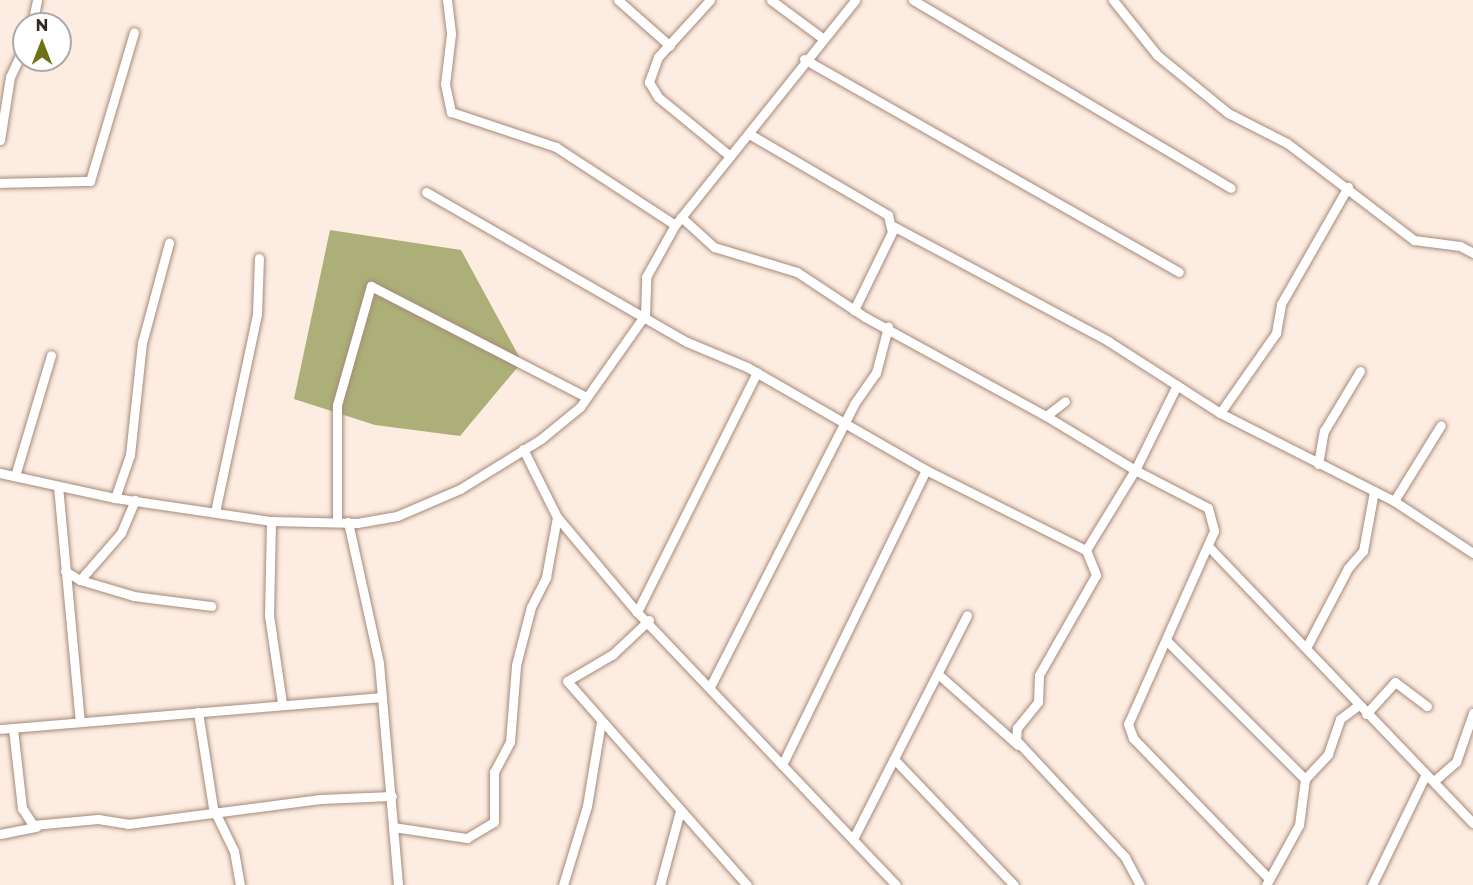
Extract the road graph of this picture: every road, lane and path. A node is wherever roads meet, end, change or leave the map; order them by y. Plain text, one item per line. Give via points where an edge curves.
1 (447, 0) edge
2 (618, 0) edge
3 (710, 0) edge
4 (771, 0) edge
5 (855, 0) edge
6 (913, 0) edge
7 (1113, 0) edge
8 (134, 32) dead end
9 (821, 37) junction
10 (670, 46) junction
11 (804, 59) junction
12 (12, 72) edge
13 (751, 135) junction
14 (0, 140) edge
15 (730, 156) junction
16 (0, 183) edge
17 (1348, 187) junction
18 (1231, 188) dead end
19 (426, 192) dead end
20 (678, 221) junction
21 (893, 226) junction
22 (169, 243) dead end
23 (1473, 253) edge
24 (259, 258) dead end
25 (1179, 272) dead end
26 (854, 310) junction
27 (645, 315) junction
28 (888, 327) junction
29 (51, 355) dead end
30 (1360, 371) dead end
31 (757, 372) junction
32 (1177, 385) junction
33 (586, 397) junction
34 (1065, 401) dead end
35 (1220, 413) junction
36 (1046, 416) junction
37 (845, 423) junction
38 (1441, 425) dead end
39 (523, 449) junction
40 (1318, 464) junction
41 (926, 470) junction
42 (1135, 470) junction
43 (0, 473) edge
44 (15, 476) junction
45 (58, 486) junction
46 (1374, 491) junction
47 (115, 498) junction
48 (135, 500) junction
49 (1394, 501) junction
50 (215, 512) junction
51 (557, 517) junction
52 (271, 521) junction
53 (337, 521) junction
54 (348, 522) junction
55 (1209, 547) junction
56 (1086, 550) junction
57 (1473, 553) edge
58 (65, 571) junction
59 (80, 580) junction
60 (211, 606) dead end
61 (636, 612) junction
62 (967, 615) dead end
63 (649, 620) junction
64 (1166, 640) junction
65 (1306, 648) junction
66 (938, 674) junction
67 (711, 684) junction
68 (381, 697) junction
69 (282, 703) junction
70 (1357, 706) junction
71 (1427, 706) dead end
72 (198, 712) junction
73 (1473, 713) edge
74 (1366, 714) junction
75 (80, 721) junction
76 (601, 721) junction
77 (0, 729) edge
78 (13, 729) junction
79 (1018, 745) junction
80 (894, 759) junction
81 (782, 765) junction
82 (1426, 774) junction
83 (1305, 779) junction
84 (1434, 781) junction
85 (392, 796) junction
86 (680, 811) junction
87 (218, 813) junction
88 (1473, 823) edge
89 (38, 826) junction
90 (393, 827) junction
91 (0, 834) edge
92 (853, 839) junction
93 (1268, 882) edge
94 (240, 885) edge
95 (398, 885) edge
96 (563, 885) edge
97 (660, 885) edge
98 (747, 885) edge
99 (896, 885) edge
100 (1014, 885) edge
101 (1140, 885) edge
102 (1372, 885) edge

1 - 20 street via 451,34 445,84 451,112 556,147
2 - 10 street
3 - 10 street
4 - 9 street
5 - 9 street
6 - 18 street
7 - 17 street via 1157,55 1188,83
8 - 16 street via 90,181
9 - 11 street
10 - 15 street via 651,72 652,90
11 - 13 street
11 - 25 street
12 - 14 street
13 - 15 street
13 - 21 street via 888,215
15 - 20 street
17 - 23 street via 1414,240 1460,246
17 - 35 street via 1281,304 1276,333
19 - 27 street
20 - 26 street via 714,247 797,272
20 - 27 street via 645,278
21 - 26 street
21 - 32 street via 1108,341
22 - 47 street via 142,343 130,455
24 - 50 street via 257,314
26 - 28 street
27 - 31 street via 687,342
27 - 33 street
28 - 36 street
28 - 37 street via 876,373
29 - 44 street
30 - 40 street via 1324,431
31 - 37 street
31 - 61 street
32 - 35 street
32 - 42 street
33 - 39 street
33 - 53 street via 371,286 338,405
34 - 36 street
35 - 40 street
36 - 42 street
37 - 41 street
37 - 67 street
38 - 49 street
39 - 51 street
39 - 54 street via 425,505 397,516
40 - 46 street
41 - 56 street
41 - 81 street
42 - 55 street via 1208,508 1214,523
42 - 56 street
43 - 44 street
44 - 45 street
45 - 47 street
45 - 58 street
46 - 49 street
46 - 65 street via 1363,551 1348,568
47 - 48 street
48 - 50 street
48 - 59 street via 121,533
49 - 57 street
50 - 52 street
51 - 61 street
51 - 90 street via 546,577 531,607 516,664 510,742 494,772 494,822 467,838
52 - 53 street
52 - 69 street via 269,615
53 - 54 street
54 - 68 street via 380,663
55 - 64 street
55 - 65 street
56 - 79 street via 1096,575 1039,675 1038,702 1017,728
58 - 59 street
58 - 75 street
59 - 60 street via 134,596
61 - 63 street
62 - 66 street
63 - 67 street
63 - 76 street via 613,654 567,681
64 - 83 street
64 - 93 street via 1129,715 1130,733
65 - 70 street
66 - 79 street
66 - 80 street
67 - 81 street
68 - 69 street
68 - 85 street
69 - 72 street
70 - 74 street
70 - 83 street via 1340,719 1328,754
71 - 74 street via 1395,682
72 - 75 street
72 - 87 street
73 - 84 street via 1456,762
74 - 82 street
75 - 78 street
76 - 86 street
76 - 96 street via 586,806
77 - 78 street
78 - 89 street via 24,818
79 - 101 street via 1100,829
80 - 92 street
80 - 100 street
81 - 92 street
82 - 84 street
82 - 102 street
83 - 93 street via 1299,825
84 - 88 street
85 - 87 street via 320,799
85 - 90 street
86 - 97 street
86 - 98 street
87 - 89 street via 128,824 106,819
87 - 94 street
89 - 91 street
90 - 95 street
92 - 99 street

